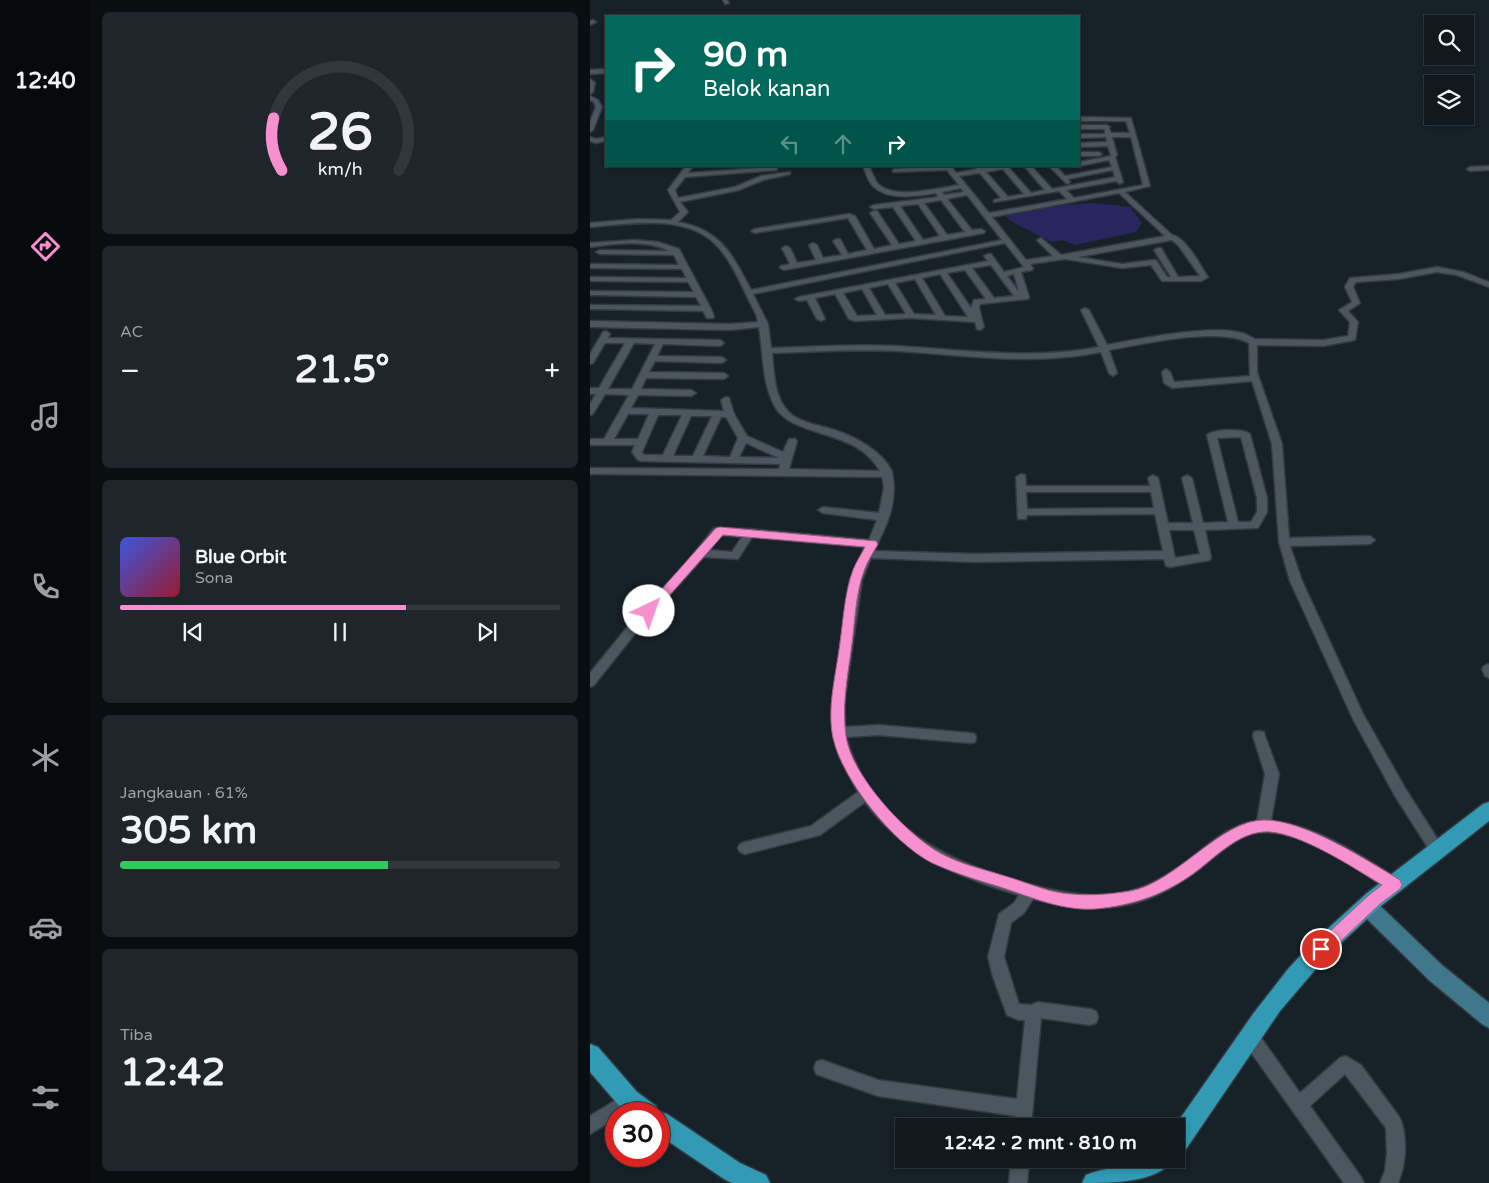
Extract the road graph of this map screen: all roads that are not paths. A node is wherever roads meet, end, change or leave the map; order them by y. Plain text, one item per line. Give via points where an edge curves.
1 (605, 71) edge
2 (590, 72) edge
3 (590, 81) edge
4 (590, 92) edge
5 (590, 98) edge
6 (1080, 119) edge
7 (592, 121) edge
8 (1080, 128) edge
9 (590, 130) edge
10 (1133, 135) junction
11 (1080, 136) edge
12 (1109, 136) junction
13 (590, 139) edge
14 (605, 139) edge
15 (1111, 144) junction
16 (1080, 145) edge
17 (1080, 154) edge
18 (1080, 164) edge
19 (866, 167) edge
20 (948, 167) edge
21 (992, 167) edge
22 (1006, 167) edge
23 (1028, 167) edge
24 (1053, 167) edge
25 (980, 168) edge
26 (1115, 168) junction
27 (1489, 168) edge
28 (715, 169) dead end
29 (1470, 169) dead end
30 (687, 170) edge
31 (775, 170) edge
32 (895, 171) dead end
33 (788, 173) dead end
34 (955, 176) junction
35 (1063, 178) junction
36 (1072, 187) junction
37 (1062, 189) junction
38 (966, 190) junction
39 (1050, 191) junction
40 (1120, 191) junction
41 (941, 195) junction
42 (1029, 195) junction
43 (1006, 199) junction
44 (1072, 200) junction
45 (676, 201) junction
46 (996, 201) dead end
47 (920, 202) junction
48 (895, 205) junction
49 (986, 216) junction
50 (673, 223) junction
51 (590, 225) edge
52 (755, 231) dead end
53 (981, 231) dead end
54 (970, 233) junction
55 (1170, 237) junction
56 (945, 238) junction
57 (837, 240) dead end
58 (1041, 240) dead end
59 (1006, 241) junction
60 (921, 242) junction
61 (606, 243) junction
62 (590, 245) edge
63 (813, 245) dead end
64 (897, 247) junction
65 (786, 248) dead end
66 (885, 249) junction
67 (600, 252) junction
68 (871, 252) junction
69 (678, 253) junction
70 (846, 256) junction
71 (1062, 258) junction
72 (821, 261) junction
73 (1025, 262) junction
74 (894, 263) junction
75 (1116, 265) junction
76 (590, 266) edge
77 (795, 266) junction
78 (966, 266) junction
79 (685, 267) junction
80 (784, 268) dead end
81 (942, 272) junction
82 (1017, 272) junction
83 (1002, 275) junction
84 (917, 276) junction
85 (590, 279) edge
86 (904, 279) junction
87 (1176, 279) junction
88 (692, 280) junction
89 (891, 282) junction
90 (1489, 285) edge
91 (864, 287) junction
92 (838, 292) junction
93 (590, 293) edge
94 (748, 293) junction
95 (700, 295) junction
96 (810, 297) junction
97 (1020, 298) junction
98 (799, 299) dead end
99 (990, 300) junction
100 (590, 307) edge
101 (1085, 310) dead end
102 (911, 316) junction
103 (882, 317) junction
104 (942, 318) junction
105 (822, 319) dead end
106 (977, 322) junction
107 (590, 324) edge
108 (651, 325) junction
109 (760, 325) junction
110 (631, 341) junction
111 (641, 341) junction
112 (660, 342) junction
113 (1253, 342) junction
114 (1105, 348) junction
115 (767, 350) junction
116 (651, 358) junction
117 (722, 360) junction
118 (590, 361) edge
119 (1166, 372) dead end
120 (1113, 373) dead end
121 (642, 375) junction
122 (1254, 378) junction
123 (590, 391) edge
124 (602, 392) junction
125 (633, 392) junction
126 (691, 393) dead end
127 (726, 400) dead end
128 (625, 411) junction
129 (655, 411) junction
130 (590, 412) edge
131 (688, 412) junction
132 (718, 413) junction
133 (729, 414) junction
134 (744, 438) junction
135 (792, 441) dead end
136 (590, 442) edge
137 (641, 442) junction
138 (607, 443) junction
139 (666, 458) junction
140 (697, 459) junction
141 (785, 459) junction
142 (733, 460) junction
143 (590, 471) edge
144 (783, 472) junction
145 (888, 473) junction
146 (1021, 477) dead end
147 (1188, 478) dead end
148 (1022, 489) junction
149 (823, 510) dead end
150 (1160, 511) junction
151 (884, 517) junction
152 (1234, 525) junction
153 (1199, 526) junction
154 (1163, 527) junction
155 (749, 533) junction
156 (1370, 540) dead end
157 (1284, 542) junction
158 (867, 546) junction
159 (702, 553) junction
160 (1170, 562) junction
161 (590, 682) edge
162 (839, 732) junction
163 (1259, 736) dead end
164 (970, 738) dead end
165 (864, 795) junction
166 (1489, 810) edge
167 (1263, 826) junction
168 (746, 848) dead end
169 (1437, 850) junction
170 (1029, 891) junction
171 (1381, 895) junction
172 (1034, 1013) junction
173 (1090, 1017) dead end
174 (1489, 1017) edge
175 (1251, 1038) junction
176 (590, 1055) edge
177 (822, 1068) dead end
178 (629, 1100) junction
179 (632, 1102) edge
180 (1300, 1104) junction
181 (1025, 1108) junction
182 (1024, 1118) edge
183 (590, 1126) edge
184 (670, 1129) edge
185 (1185, 1131) edge
186 (1019, 1168) edge
187 (1146, 1168) edge
188 (1118, 1182) edge
189 (758, 1183) edge
190 (1018, 1183) edge
191 (1094, 1183) edge
192 (1355, 1183) edge
193 (1389, 1183) edge

1 - 2 street
3 - 4 street
5 - 7 street via 599,108
6 - 10 street via 1128,118
7 - 9 street
8 - 12 street via 1106,125
10 - 12 street
10 - 40 street via 1147,185
11 - 12 street
12 - 15 street
13 - 14 street
15 - 16 street
15 - 17 street via 1114,155
18 - 26 street via 1112,158
19 - 38 street via 875,185 889,193
20 - 32 street
20 - 34 street
21 - 25 street
22 - 42 street
23 - 39 street
24 - 35 street
25 - 34 street
25 - 43 street
26 - 35 street
26 - 36 street via 1119,180
27 - 29 street
28 - 30 street
30 - 31 street
30 - 45 street via 672,190
31 - 33 street
31 - 45 street via 737,189
34 - 38 street
35 - 36 street
36 - 37 street
37 - 39 street
37 - 44 street
38 - 41 street
38 - 49 street
39 - 42 street
40 - 44 street
40 - 55 street
41 - 47 street
41 - 54 street
42 - 43 street
43 - 46 street
44 - 49 street
45 - 50 street via 684,212
47 - 48 street
47 - 56 street
48 - 60 street
48 - 64 street via 874,210
49 - 59 street
50 - 51 street
50 - 94 street via 713,238
52 - 68 street via 849,216
53 - 54 street
54 - 56 street
55 - 71 street
55 - 87 street via 1181,243 1204,277
56 - 60 street
57 - 70 street
58 - 71 street
59 - 73 street
59 - 74 street
60 - 64 street
61 - 62 street
61 - 67 street
61 - 69 street via 658,244 673,248
63 - 72 street
64 - 66 street
65 - 77 street
66 - 68 street
66 - 74 street
67 - 69 street
67 - 76 street
68 - 70 street
69 - 79 street
70 - 72 street
71 - 73 street
71 - 75 street
72 - 77 street
73 - 82 street via 1029,268
74 - 86 street
74 - 94 street
75 - 87 street via 1153,262 1164,278
75 - 87 street via 1160,253
76 - 79 street
77 - 80 street
78 - 81 street
78 - 83 street via 990,259
78 - 99 street
79 - 88 street
81 - 84 street
81 - 106 street
82 - 83 street
82 - 97 street via 1025,297
83 - 97 street
84 - 86 street
84 - 104 street
85 - 88 street
86 - 89 street
88 - 95 street
89 - 91 street
89 - 102 street
90 - 113 street via 1442,270 1353,280 1349,288 1356,303 1343,310 1355,326 1350,339 1298,344
91 - 92 street
91 - 103 street
92 - 96 street
92 - 103 street via 852,318
93 - 95 street
94 - 109 street
95 - 100 street via 709,312
96 - 98 street
96 - 105 street
97 - 99 street
99 - 106 street via 976,303
101 - 114 street
102 - 103 street
102 - 104 street
104 - 106 street
107 - 108 street
108 - 109 street
108 - 111 street
109 - 115 street
110 - 111 street
110 - 118 street via 605,337
110 - 124 street
111 - 112 street
112 - 116 street
112 - 117 street via 720,340
113 - 114 street via 1245,335 1228,333 1159,338
113 - 122 street
114 - 115 street via 1067,356 1026,357 899,349
114 - 120 street
115 - 145 street via 774,394 782,412 864,447 876,456
116 - 117 street
116 - 121 street
117 - 121 street via 725,378
119 - 122 street via 1172,385
121 - 125 street
122 - 157 street via 1276,438
123 - 124 street
124 - 125 street
124 - 130 street
125 - 126 street
125 - 128 street
127 - 133 street
128 - 129 street
128 - 138 street
129 - 131 street
129 - 137 street
131 - 132 street
131 - 139 street
132 - 133 street
132 - 140 street
133 - 134 street
134 - 141 street
134 - 142 street
135 - 141 street
136 - 138 street
137 - 138 street
137 - 139 street via 637,452 640,457
139 - 140 street
140 - 142 street
141 - 142 street
141 - 144 street
143 - 144 street
144 - 145 street
145 - 151 street via 890,482
146 - 148 street
147 - 153 street
148 - 150 street via 1154,483
148 - 150 street via 1022,515
149 - 151 street
150 - 154 street
151 - 158 street
152 - 152 street via 1254,525 1262,512 1262,498 1245,434 1212,435
152 - 153 street
153 - 154 street
153 - 160 street via 1206,556
154 - 160 street
155 - 158 street
155 - 159 street via 718,532
155 - 159 street via 734,556
156 - 157 street
157 - 169 street via 1296,581 1357,716
158 - 160 street via 975,558 1078,558 1087,555
158 - 162 street via 852,602 838,704
159 - 161 street via 637,623
162 - 164 street via 880,730
162 - 165 street
163 - 167 street via 1272,774
165 - 168 street via 814,831
165 - 170 street via 902,832 935,857
166 - 169 main road
167 - 170 street via 1226,840 1171,880 1132,898 1079,902
167 - 171 street via 1288,830 1336,850
169 - 171 main road
170 - 172 street via 1019,908 1002,922 996,959 1013,1009
171 - 174 street via 1436,974
171 - 175 main road via 1295,977 1273,1003
172 - 173 street via 1038,1010
172 - 181 street
175 - 180 street
175 - 185 main road
176 - 178 main road
177 - 181 street via 878,1088
178 - 179 main road
178 - 183 street
180 - 192 street
180 - 193 street via 1340,1067 1346,1064 1351,1068 1394,1124 1393,1174
181 - 182 street
184 - 189 main road via 732,1171
186 - 190 street
187 - 188 main road
188 - 191 main road

